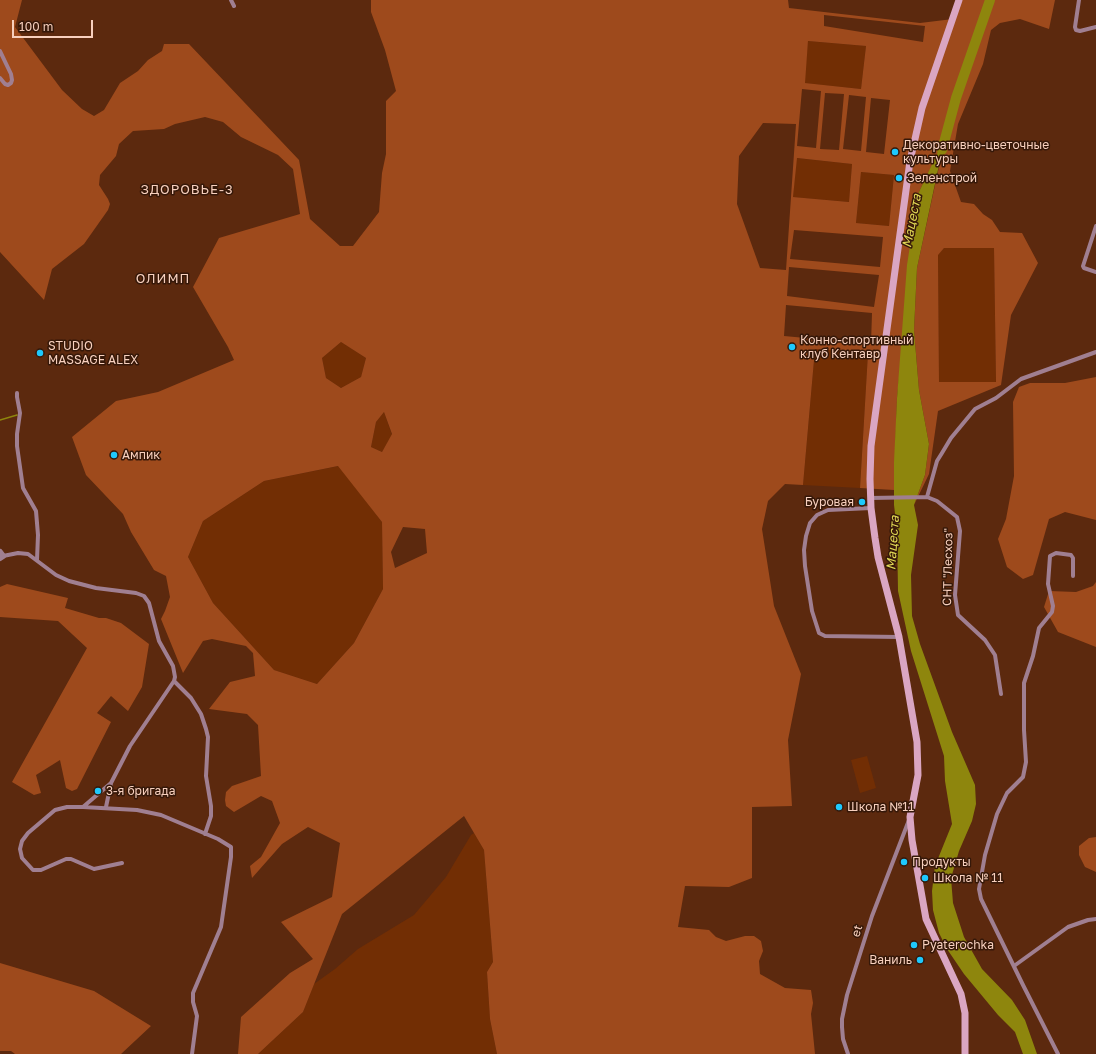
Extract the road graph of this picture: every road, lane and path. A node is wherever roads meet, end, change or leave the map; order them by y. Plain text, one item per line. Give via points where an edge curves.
1 (231, 0) edge
2 (959, 0) edge
3 (1079, 0) edge
4 (234, 6) dead end
5 (1096, 27) edge
6 (0, 52) edge
7 (0, 78) edge
8 (1096, 226) edge
9 (1096, 272) edge
10 (1096, 352) edge
11 (17, 393) dead end
12 (927, 496) junction
13 (870, 498) junction
14 (871, 508) junction
15 (1, 555) edge
16 (37, 560) junction
17 (1073, 576) dead end
18 (899, 637) junction
19 (174, 681) junction
20 (1001, 694) dead end
21 (111, 783) junction
22 (83, 807) junction
23 (106, 807) junction
24 (910, 817) junction
25 (205, 834) junction
26 (122, 863) dead end
27 (1096, 919) edge
28 (1014, 966) junction
29 (192, 1054) edge
30 (848, 1054) edge
31 (965, 1054) edge
32 (1058, 1054) edge

1 - 4 street
2 - 13 main road via 924,102 910,161 871,446
3 - 5 street via 1076,30
6 - 7 street via 12,80 8,85
8 - 9 street via 1083,266
10 - 12 street via 1021,379 996,398 975,409 951,438 937,461
11 - 16 street via 20,413 17,446 24,492 36,512
12 - 13 street
12 - 20 street, СНТ "Лесхоз" via 957,517 960,531 955,595 958,615 985,640 995,655
13 - 14 main road
14 - 18 main road via 878,557
14 - 18 street via 828,510 817,515 810,523 804,550 812,611 819,633 825,636
15 - 16 street via 23,553
16 - 19 street via 56,575 69,581 144,596 149,603 159,641 173,666
17 - 28 street via 1071,556 1056,553 1050,556 1048,584 1052,612 1037,633 1024,684 1026,762 1023,777 1007,793 997,814 979,889 981,899
18 - 24 main road via 919,759
19 - 21 street via 130,746
19 - 25 street via 191,698 201,714 208,737 206,776 211,816
21 - 22 street
21 - 23 street
22 - 23 street
22 - 26 street via 58,809 35,826 21,844 22,858 33,870 66,859 94,868
23 - 25 street via 161,815
24 - 30 street, et via 872,916 847,995 842,1027
24 - 31 main road via 926,919 962,999 965,1013
25 - 29 street via 227,843 231,847 231,857 221,927 193,993 196,1016
27 - 28 street via 1068,927
28 - 32 street

